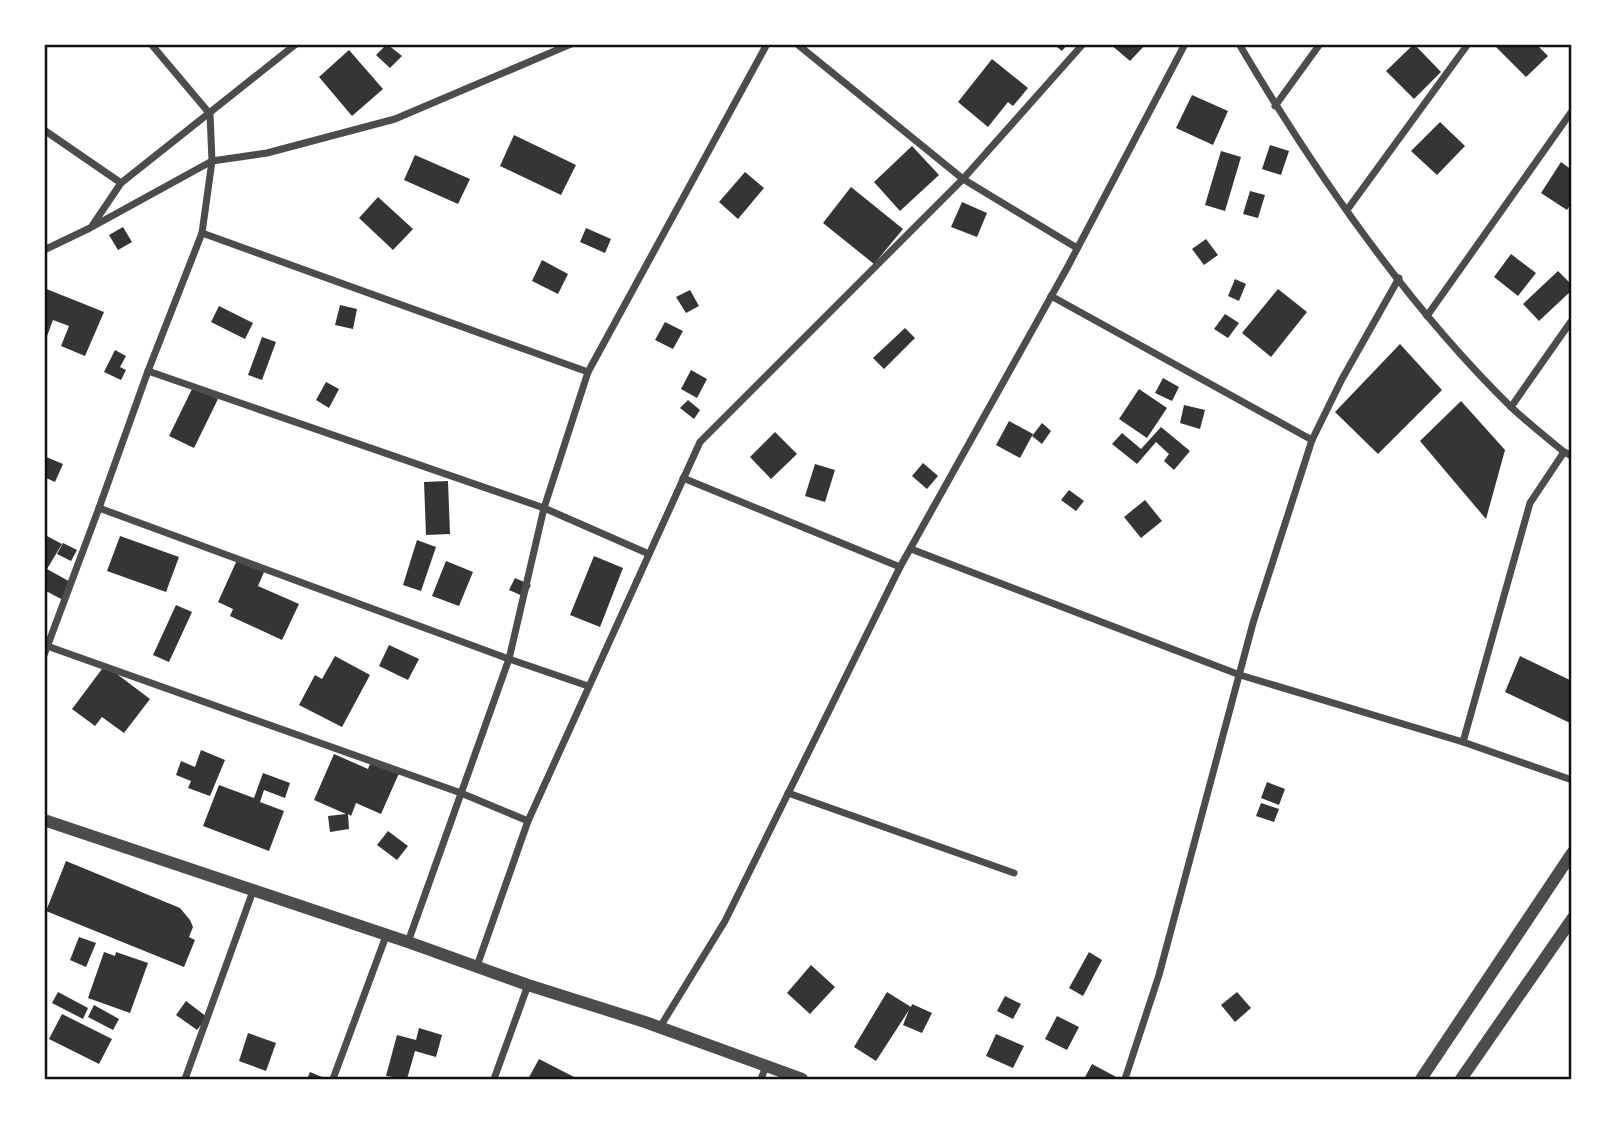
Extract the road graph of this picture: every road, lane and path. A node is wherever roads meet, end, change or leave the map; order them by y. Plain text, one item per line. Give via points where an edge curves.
1 (151, 44) edge
2 (296, 44) edge
3 (570, 44) edge
4 (767, 44) edge
5 (797, 44) edge
6 (1083, 44) edge
7 (1185, 44) edge
8 (1239, 44) edge
9 (1320, 44) edge
10 (1468, 44) edge
11 (1275, 106) junction
12 (1572, 111) edge
13 (210, 114) junction
14 (44, 130) edge
15 (212, 161) junction
16 (964, 179) junction
17 (121, 183) junction
18 (1347, 210) junction
19 (90, 228) junction
20 (202, 233) junction
21 (1077, 248) junction
22 (44, 250) edge
23 (1399, 278) junction
24 (1051, 296) junction
25 (1427, 316) junction
26 (1572, 320) edge
27 (148, 370) junction
28 (588, 372) junction
29 (1511, 407) junction
30 (1312, 440) junction
31 (1564, 452) junction
32 (1572, 456) edge
33 (683, 478) junction
34 (99, 508) junction
35 (544, 508) junction
36 (911, 549) junction
37 (649, 554) junction
38 (900, 567) junction
39 (47, 646) junction
40 (44, 655) edge
41 (509, 659) junction
42 (1240, 675) junction
43 (588, 686) junction
44 (1464, 742) junction
45 (1572, 780) edge
46 (461, 793) junction
47 (788, 793) junction
48 (44, 820) edge
49 (528, 821) junction
50 (1572, 853) edge
51 (1014, 873) dead end
52 (253, 891) junction
53 (1570, 925) edge
54 (386, 936) junction
55 (408, 942) junction
56 (477, 967) junction
57 (528, 985) junction
58 (660, 1027) junction
59 (766, 1066) junction
60 (184, 1079) edge
61 (333, 1079) edge
62 (494, 1079) edge
63 (761, 1079) edge
64 (802, 1079) edge
65 (1125, 1079) edge
66 (1421, 1079) edge
67 (1461, 1079) edge

1 - 13 street
2 - 13 street
3 - 15 street via 395,119 267,153
4 - 28 street
5 - 16 street
6 - 16 street
7 - 21 street
8 - 11 street
9 - 11 street
10 - 18 street
11 - 18 street
12 - 25 street
13 - 15 street
13 - 17 street
14 - 17 street
15 - 19 street
15 - 20 street
16 - 21 street
16 - 33 street via 700,442
17 - 19 street
18 - 23 street
19 - 22 street
20 - 27 street
20 - 28 street
21 - 24 street
23 - 25 street
23 - 30 street
24 - 30 street
24 - 36 street
25 - 29 street
26 - 29 street
27 - 34 street
27 - 35 street
28 - 35 street
29 - 31 street
30 - 42 street
31 - 32 street
31 - 44 street via 1530,503
33 - 37 street
33 - 38 street
34 - 39 street
34 - 41 street
35 - 37 street
35 - 41 street
36 - 38 street
36 - 42 street
37 - 43 street
38 - 47 street
39 - 40 street
39 - 46 street
41 - 43 street
41 - 46 street
42 - 44 street
42 - 65 street via 1159,975
43 - 49 street
44 - 45 street
46 - 49 street
46 - 55 street
47 - 51 street
47 - 58 street via 725,921
48 - 52 street
49 - 56 street
50 - 66 street
52 - 54 street
52 - 60 street
53 - 67 street
54 - 55 street
54 - 61 street
55 - 56 street
56 - 57 street
57 - 58 street
57 - 62 street
58 - 59 street
59 - 63 street
59 - 64 street

